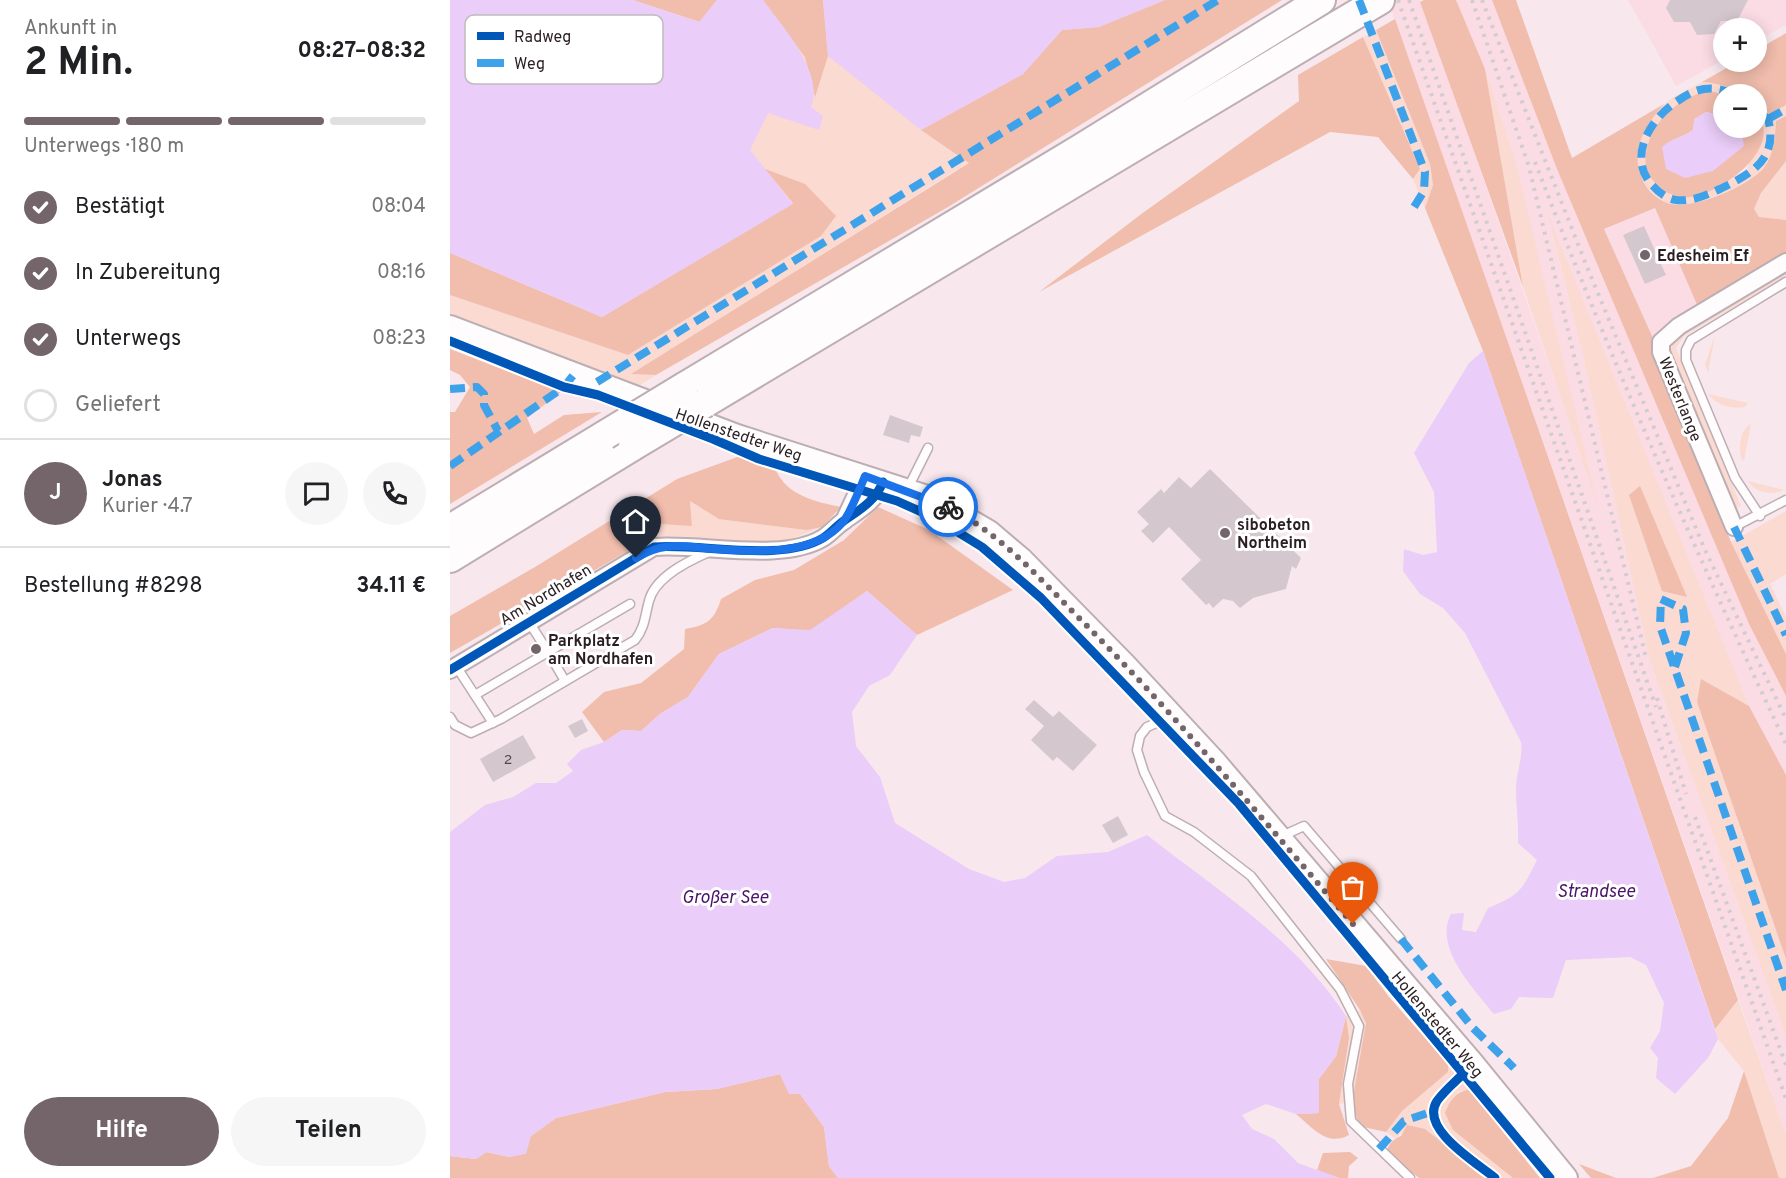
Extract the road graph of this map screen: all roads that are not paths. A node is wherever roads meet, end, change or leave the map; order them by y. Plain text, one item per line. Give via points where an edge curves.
1 (1321, 0) edge
2 (1380, 0) edge
3 (1786, 262) edge
4 (1786, 282) edge
5 (450, 327) edge
6 (695, 395) junction
7 (928, 448) dead end
8 (874, 479) junction
9 (906, 490) junction
10 (1786, 500) edge
11 (1760, 516) junction
12 (1734, 527) joint
13 (450, 529) edge
14 (714, 549) junction
15 (450, 558) edge
16 (630, 604) dead end
17 (529, 621) junction
18 (548, 652) junction
19 (453, 668) edge
20 (565, 681) junction
21 (475, 695) junction
22 (1173, 716) junction
23 (450, 717) edge
24 (493, 723) junction
25 (1278, 837) junction
26 (1401, 939) dead end
27 (1410, 1178) edge
28 (1566, 1178) edge

1 - 6 highway
2 - 6 highway
3 - 12 street, Westerlange via 1679,326 1660,342
4 - 11 lane via 1691,340 1686,350 1686,360 1736,478
5 - 8 main road, Hollenstedter Weg via 736,436
6 - 13 highway, bridge via 605,435
6 - 15 highway, bridge via 633,446
7 - 9 lane
8 - 9 main road, Hollenstedter Weg
8 - 14 street, Am Nordhafen via 878,494 823,538 802,546 753,551
9 - 22 main road, Hollenstedter Weg via 957,512 1022,560
10 - 11 lane
11 - 12 lane
14 - 17 street, Am Nordhafen via 654,547
14 - 20 lane via 658,584 648,602 642,632 635,640
16 - 18 lane
17 - 18 lane
17 - 19 street, Am Nordhafen
18 - 20 lane
18 - 21 lane
19 - 21 lane
20 - 24 lane
21 - 24 lane
22 - 25 main road, Hollenstedter Weg
22 - 27 lane via 1147,727 1137,750 1165,816 1194,832 1251,876 1340,989 1359,1026 1348,1084 1352,1121
23 - 24 lane via 455,725 471,733
25 - 26 lane via 1304,826
25 - 28 main road, Hollenstedter Weg

